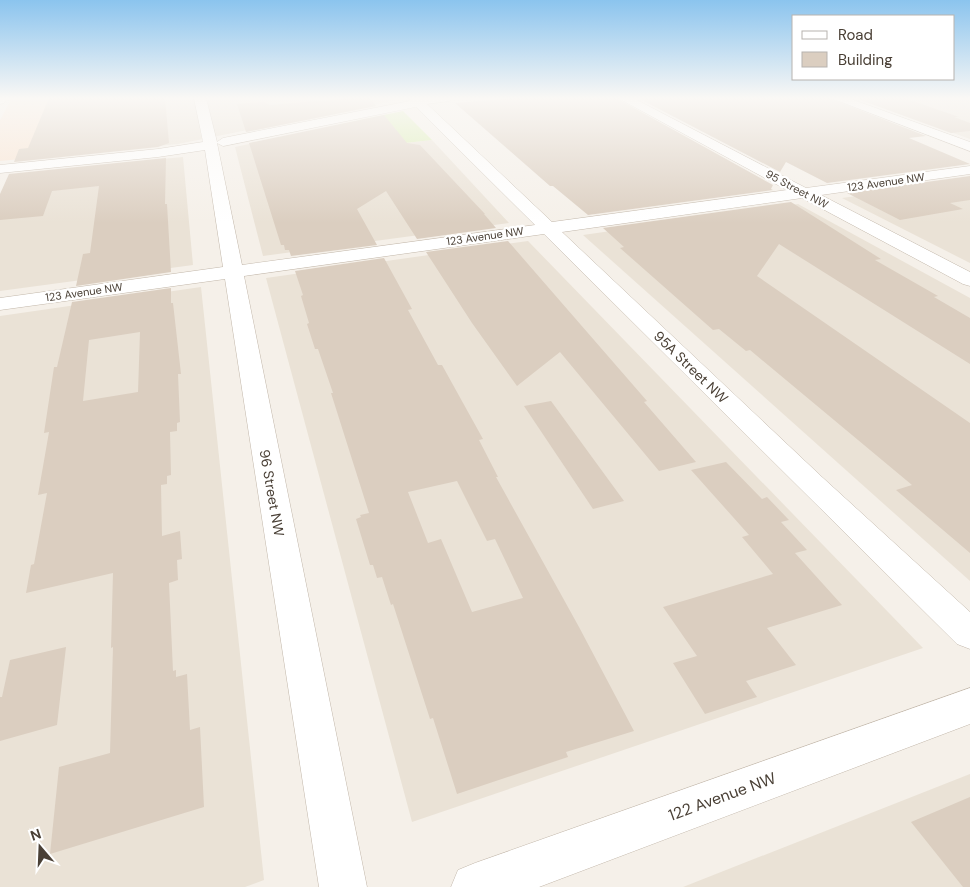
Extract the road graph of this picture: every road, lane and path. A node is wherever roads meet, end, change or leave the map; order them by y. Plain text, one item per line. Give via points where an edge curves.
1 (213, 139) edge
2 (240, 139) edge
3 (457, 139) edge
4 (702, 139) edge
5 (949, 139) edge
6 (215, 145) junction
7 (970, 147) edge
8 (0, 169) edge
9 (970, 170) edge
10 (804, 193) junction
11 (548, 227) junction
12 (232, 271) junction
13 (970, 280) edge
14 (0, 304) edge
15 (970, 634) edge
16 (970, 706) edge
17 (343, 887) edge
18 (475, 887) edge

1 - 6 street, 96 Street NW
2 - 6 street
3 - 11 street, 95A Street NW
4 - 10 street, 95 Street NW
5 - 7 street
6 - 8 street via 158,154
6 - 12 street, 96 Street NW
9 - 10 street, 123 Avenue NW
10 - 11 street, 123 Avenue NW
10 - 13 street, 95 Street NW
11 - 12 street, 123 Avenue NW
11 - 15 street, 95A Street NW
12 - 14 street, 123 Avenue NW
12 - 17 street, 96 Street NW
16 - 18 street, 122 Avenue NW

